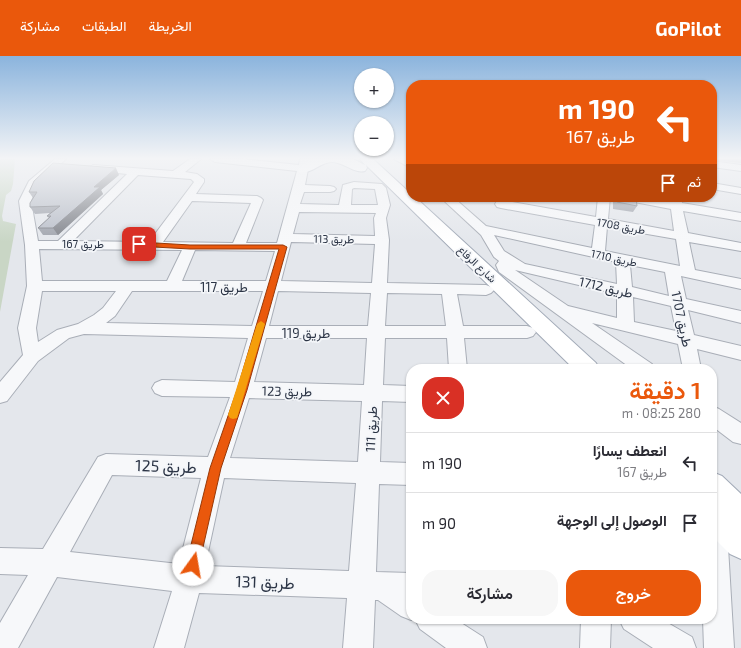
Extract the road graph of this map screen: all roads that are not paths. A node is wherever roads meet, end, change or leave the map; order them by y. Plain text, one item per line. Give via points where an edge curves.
1 (31, 187) edge
2 (121, 187) edge
3 (196, 187) edge
4 (348, 187) edge
5 (374, 187) edge
6 (379, 187) junction
7 (386, 187) edge
8 (717, 187) edge
9 (299, 188) joint
10 (330, 189) dead end
11 (741, 191) edge
12 (189, 197) junction
13 (452, 202) edge
14 (501, 202) edge
15 (511, 202) edge
16 (603, 202) edge
17 (675, 202) edge
18 (679, 202) edge
19 (293, 208) junction
20 (345, 209) junction
21 (383, 209) junction
22 (741, 217) edge
23 (601, 222) junction
24 (487, 231) junction
25 (681, 237) junction
26 (382, 240) junction
27 (284, 242) junction
28 (64, 244) junction
29 (32, 245) junction
30 (154, 245) junction
31 (238, 246) junction
32 (190, 247) junction
33 (741, 247) edge
34 (582, 251) junction
35 (598, 254) junction
36 (623, 259) junction
37 (508, 261) junction
38 (672, 269) junction
39 (688, 273) junction
40 (580, 280) junction
41 (741, 284) edge
42 (35, 286) junction
43 (272, 286) junction
44 (127, 287) junction
45 (172, 287) junction
46 (379, 289) junction
47 (449, 290) junction
48 (486, 290) junction
49 (625, 291) junction
50 (678, 302) junction
51 (561, 310) junction
52 (741, 316) edge
53 (626, 326) junction
54 (84, 328) junction
55 (258, 332) junction
56 (455, 332) junction
57 (527, 332) junction
58 (377, 333) junction
59 (687, 341) junction
60 (741, 354) edge
61 (32, 356) junction
62 (458, 364) edge
63 (560, 364) edge
64 (582, 364) edge
65 (638, 364) edge
66 (691, 364) edge
67 (162, 388) dead end
68 (242, 390) junction
69 (373, 393) junction
70 (406, 394) edge
71 (0, 395) edge
72 (717, 418) edge
73 (741, 435) edge
74 (215, 468) junction
75 (369, 472) junction
76 (406, 474) edge
77 (717, 491) edge
78 (741, 514) edge
79 (717, 519) edge
80 (741, 543) edge
81 (0, 561) edge
82 (50, 563) junction
83 (190, 579) junction
84 (372, 585) junction
85 (406, 587) edge
86 (717, 598) edge
87 (406, 603) edge
88 (437, 624) edge
89 (596, 624) edge
90 (642, 624) edge
91 (2, 648) edge
92 (169, 648) edge
93 (358, 648) edge
94 (472, 648) edge
95 (595, 648) edge
96 (681, 648) edge
97 (719, 648) edge

1 - 29 street via 24,201
2 - 28 street
3 - 12 street
4 - 20 street
5 - 6 street
6 - 21 street, طريق 111
6 - 48 main road, شارع الرفاع
7 - 64 main road, شارع الرفاع
8 - 11 street
9 - 10 street
9 - 19 street
12 - 30 street
12 - 31 street via 257,200
13 - 24 street
14 - 24 street
15 - 23 street, طريق 1708
16 - 23 street
17 - 25 street, طريق 1707
18 - 22 street
19 - 20 street
19 - 27 street
20 - 21 street
21 - 26 street, طريق 111 via 380,218
23 - 25 street, طريق 1708
23 - 35 street
24 - 34 street, طريق 1710
24 - 37 street, طريق 1712 via 499,254
25 - 33 street, طريق 1708
25 - 39 street, طريق 1707
26 - 27 street, طريق 113
26 - 46 street, طريق 111
27 - 31 street, طريق 167
27 - 43 street
28 - 29 street, طريق 167
28 - 30 street, طريق 167
29 - 42 street
30 - 32 street, طريق 167
31 - 32 street, طريق 167
32 - 45 street
34 - 35 street, طريق 1710
34 - 40 street
35 - 36 street, طريق 1710
36 - 38 street, طريق 1710
36 - 49 street
37 - 40 street, طريق 1712
37 - 51 street via 504,269
38 - 39 street, طريق 1710
38 - 50 street, طريق 1707
39 - 41 street, طريق 1710
40 - 49 street, طريق 1712
42 - 44 street, طريق 117
42 - 61 street via 26,328
43 - 45 street, طريق 117
43 - 46 street, طريق 117
43 - 55 street
44 - 45 street, طريق 117
44 - 54 street via 109,312
46 - 47 street, طريق 117
46 - 58 street, طريق 111
47 - 48 street, طريق 117
47 - 56 street
48 - 57 main road, شارع الرفاع
49 - 50 street, طريق 1712
49 - 53 street
50 - 52 street, طريق 1712
50 - 59 street, طريق 1707
51 - 53 street
51 - 65 street
53 - 59 street
54 - 55 street, طريق 119
54 - 61 street via 63,334
55 - 58 street, طريق 119
55 - 68 street
56 - 57 street, طريق 119
56 - 58 street, طريق 119
56 - 62 street
57 - 63 main road, شارع الرفاع
58 - 69 street, طريق 111
59 - 60 street
59 - 66 street, طريق 1707
61 - 71 street
67 - 68 street, طريق 123
68 - 69 street, طريق 123
68 - 74 street
69 - 70 street, طريق 123
69 - 75 street, طريق 111
72 - 73 street
74 - 75 street, طريق 125
74 - 82 street, طريق 125 via 106,464
74 - 83 street
75 - 76 street, طريق 125
75 - 84 street, طريق 111
77 - 78 main road
79 - 80 main road
81 - 82 street, طريق 131
82 - 83 street, طريق 131
82 - 91 street
83 - 84 street, طريق 131
83 - 92 street
84 - 85 street, طريق 131
84 - 87 street
84 - 93 street, طريق 111
86 - 97 street
88 - 94 street
89 - 95 street
90 - 96 street

